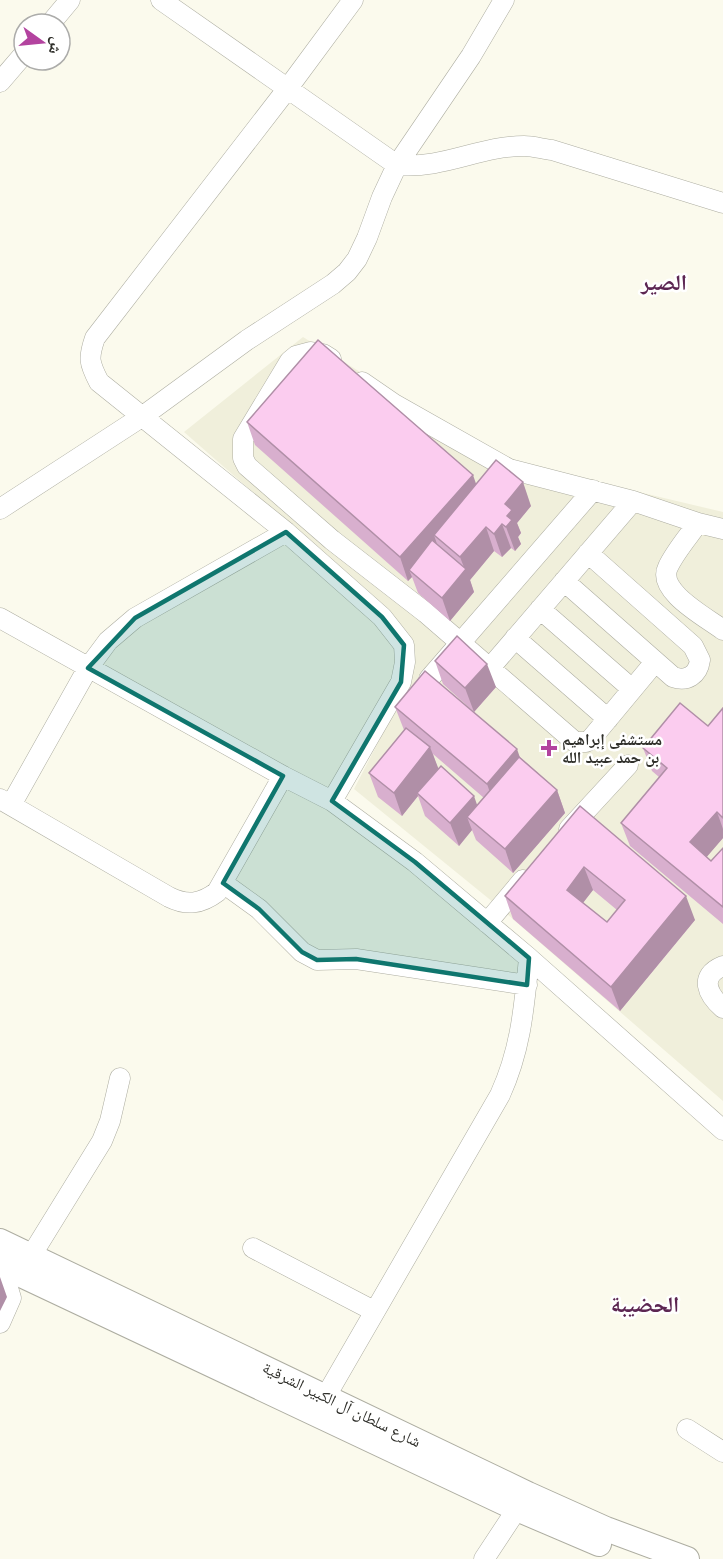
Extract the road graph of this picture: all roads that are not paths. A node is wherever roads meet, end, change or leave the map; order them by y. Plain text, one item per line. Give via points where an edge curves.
1 (70, 0) edge
2 (161, 0) edge
3 (353, 0) edge
4 (504, 0) edge
5 (60, 12) edge
6 (12, 68) edge
7 (0, 81) edge
8 (288, 88) junction
9 (397, 165) junction
10 (723, 203) edge
11 (142, 416) junction
12 (593, 490) junction
13 (633, 501) junction
14 (0, 509) edge
15 (698, 523) junction
16 (723, 529) edge
17 (286, 531) junction
18 (723, 539) edge
19 (588, 553) junction
20 (564, 582) junction
21 (540, 609) junction
22 (0, 618) edge
23 (723, 630) edge
24 (515, 638) junction
25 (460, 643) junction
26 (655, 662) junction
27 (88, 668) junction
28 (489, 669) junction
29 (429, 679) edge
30 (632, 689) junction
31 (608, 719) junction
32 (628, 765) dead end
33 (284, 776) junction
34 (332, 801) junction
35 (6, 802) edge
36 (555, 845) edge
37 (539, 862) edge
38 (223, 883) junction
39 (487, 923) junction
40 (529, 958) junction
41 (723, 966) edge
42 (526, 985) junction
43 (723, 1008) edge
44 (120, 1078) dead end
45 (723, 1130) edge
46 (0, 1242) edge
47 (253, 1248) dead end
48 (31, 1256) junction
49 (0, 1265) edge
50 (0, 1282) edge
51 (374, 1311) junction
52 (0, 1323) edge
53 (326, 1396) junction
54 (687, 1429) dead end
55 (723, 1452) edge
56 (517, 1509) junction
57 (484, 1559) edge
58 (639, 1559) edge
59 (687, 1559) edge

1 - 5 street
2 - 8 street
3 - 8 street
4 - 9 street
6 - 7 street
8 - 9 street
8 - 11 street via 95,338 89,353 99,382
9 - 10 street via 435,165 525,146 552,150
9 - 11 street via 368,238 347,272
11 - 14 street
11 - 17 street
12 - 13 street
12 - 25 street
12 - 25 street via 524,474 497,463 394,404 323,354 303,353 290,361 243,439 247,466
13 - 15 street
13 - 19 street
15 - 16 street
15 - 18 street
15 - 23 street via 669,565 666,581 676,596
17 - 27 street via 135,618 108,641
17 - 34 street via 382,617 404,645 400,682
19 - 20 street
19 - 26 street via 693,646 700,660 697,671 683,679 673,677
20 - 21 street
20 - 26 street
21 - 24 street
21 - 30 street
22 - 27 street
24 - 28 street
24 - 31 street
25 - 28 street
25 - 29 street
26 - 30 street
27 - 33 street
27 - 35 street
28 - 31 street via 575,742 591,739
30 - 31 street
32 - 36 street
33 - 34 street
33 - 38 street
34 - 39 street via 415,862
35 - 38 street via 178,902 208,898
37 - 39 street
38 - 42 street via 259,909 302,952 317,960 356,959
39 - 40 street
40 - 42 street
40 - 45 street
41 - 43 street via 713,972 708,982 712,998
42 - 51 street via 517,1052 500,1095
44 - 48 street via 102,1141
46 - 48 main road, شارع سلطان آل الكبير الشرقية
47 - 51 street
48 - 53 main road, شارع سلطان آل الكبير الشرقية
49 - 56 main road, شارع سلطان آل الكبير الشرقية
50 - 52 street via 8,1288 11,1298
51 - 53 street
53 - 59 main road, شارع سلطان آل الكبير الشرقية via 538,1499
54 - 55 street
56 - 57 street
56 - 58 main road, شارع سلطان آل الكبير الشرقية

